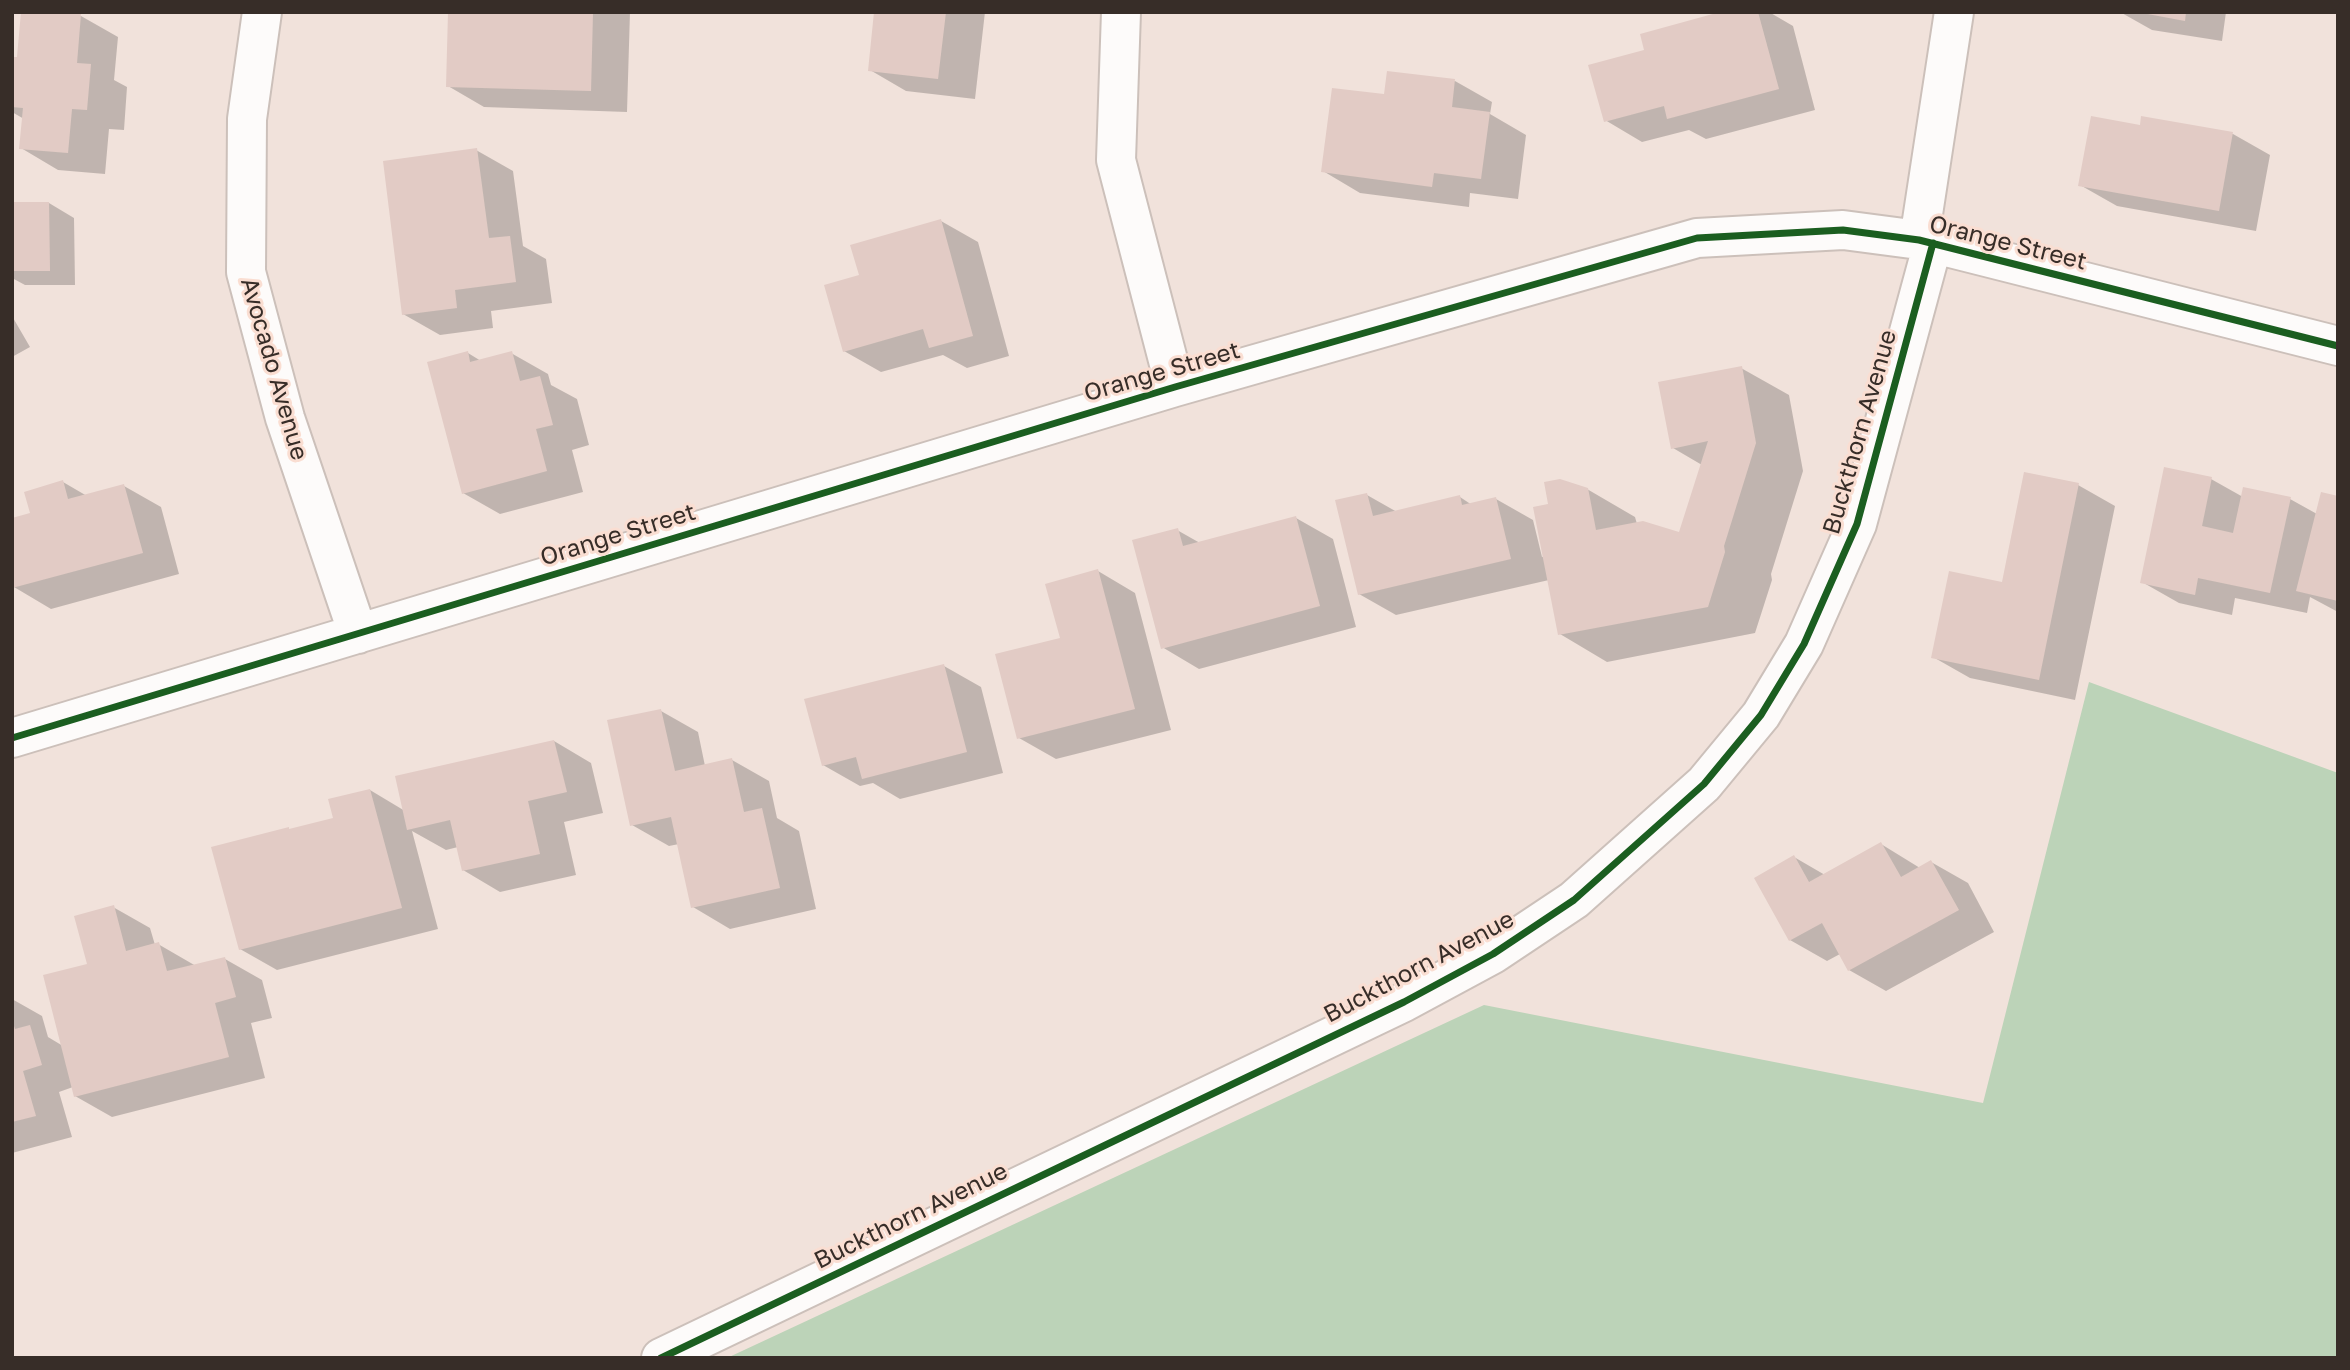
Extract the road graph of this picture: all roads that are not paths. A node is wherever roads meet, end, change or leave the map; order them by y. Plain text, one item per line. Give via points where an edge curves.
1 (262, 12) edge
2 (1121, 12) edge
3 (1954, 12) edge
4 (1926, 241) junction
5 (2338, 346) edge
6 (1175, 387) junction
7 (358, 634) junction
8 (12, 738) edge
9 (661, 1358) edge

1 - 7 street, Avocado Avenue via 247,118 246,272 285,418
2 - 6 street via 1116,160
3 - 4 street, Buckthorn Avenue
4 - 5 street, Orange Street
4 - 6 street, Orange Street via 1843,230 1698,238
4 - 9 street, Buckthorn Avenue via 1857,524 1804,644 1761,715 1704,784 1574,900 1493,954 1404,1002
6 - 7 street, Orange Street
7 - 8 street, Orange Street

